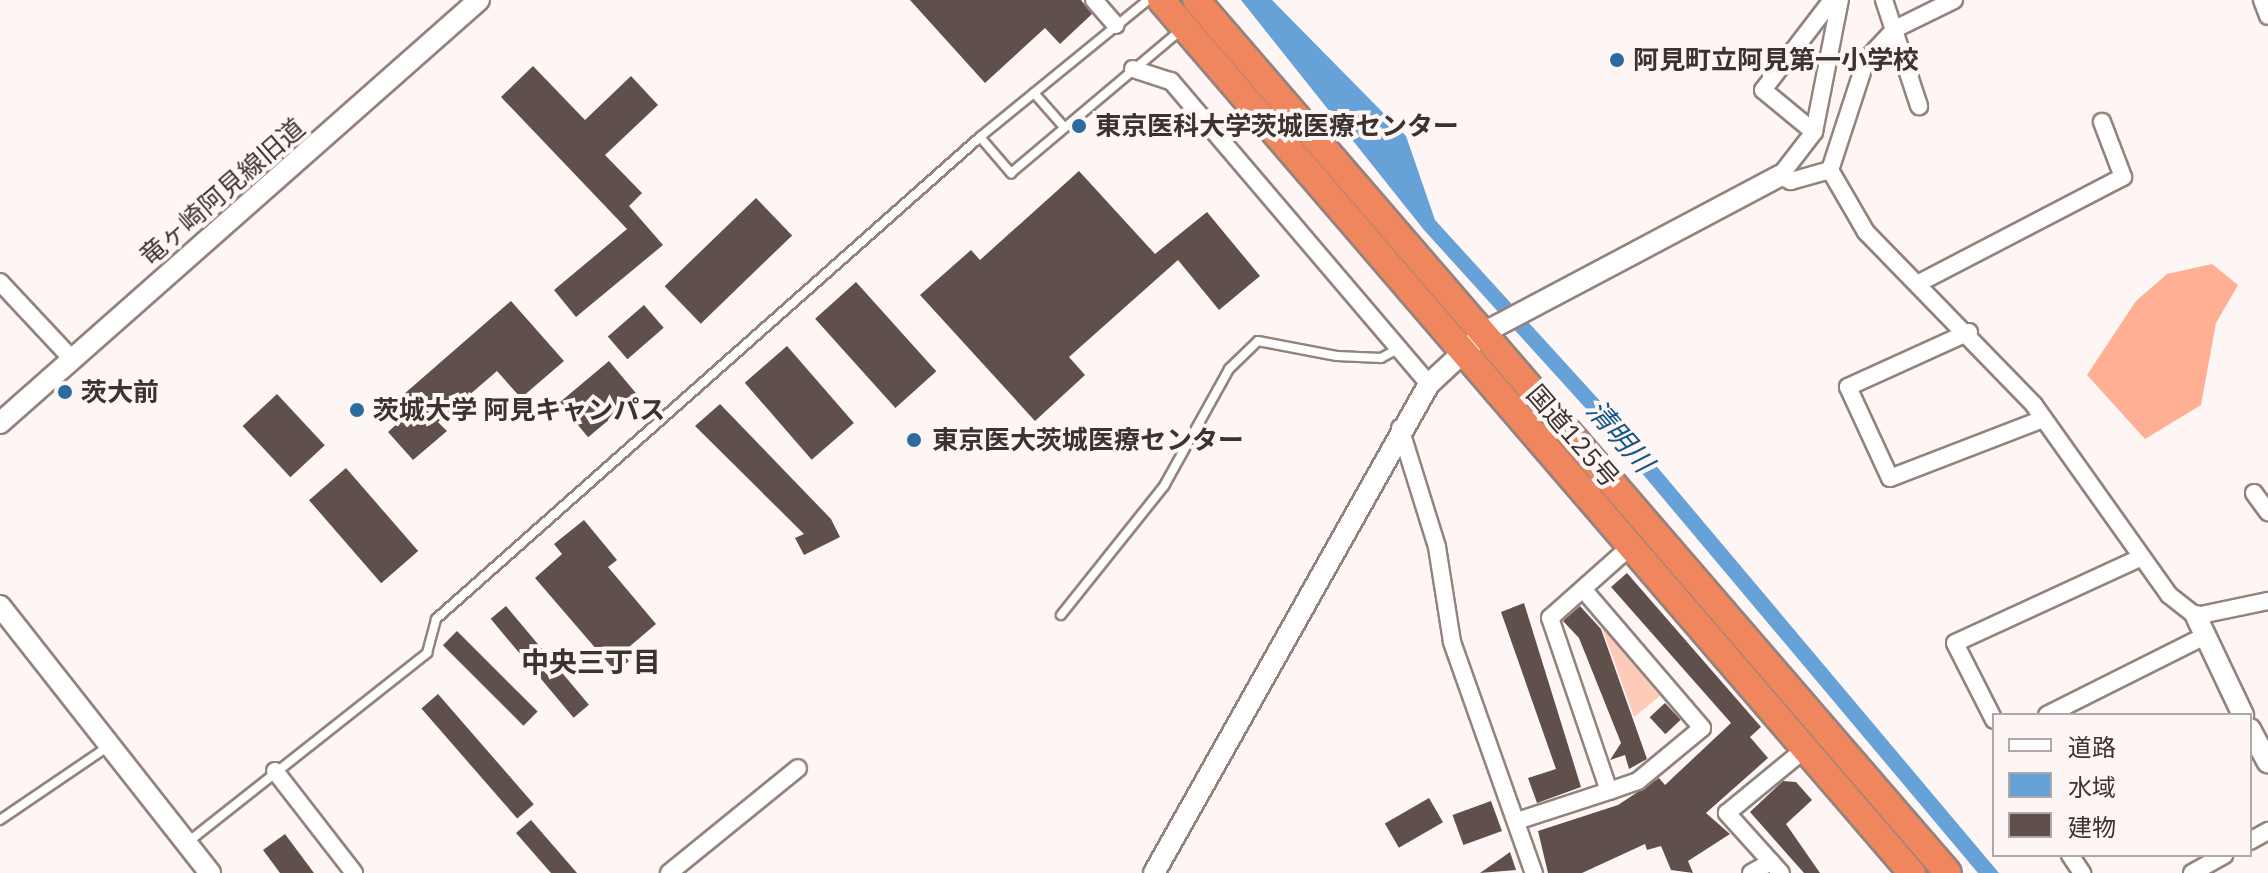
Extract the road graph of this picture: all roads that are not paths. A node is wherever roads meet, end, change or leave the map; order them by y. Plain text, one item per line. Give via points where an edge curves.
1 (479, 0) edge
2 (1094, 0) edge
3 (1148, 0) edge
4 (1161, 0) edge
5 (1194, 0) edge
6 (1832, 0) edge
7 (1840, 0) edge
8 (1884, 0) edge
9 (1954, 0) edge
10 (2262, 0) edge
11 (2268, 16) edge
12 (1116, 25) junction
13 (1184, 27) junction
14 (1895, 29) junction
15 (1133, 69) junction
16 (1034, 93) junction
17 (1919, 106) dead end
18 (2102, 122) dead end
19 (1064, 127) junction
20 (1814, 132) junction
21 (980, 137) junction
22 (1830, 170) junction
23 (1780, 176) junction
24 (0, 282) edge
25 (1919, 283) junction
26 (1485, 332) junction
27 (1969, 332) junction
28 (1399, 348) junction
29 (1462, 352) junction
30 (72, 359) junction
31 (1429, 384) junction
32 (2043, 419) junction
33 (0, 423) edge
34 (1400, 426) junction
35 (2254, 493) dead end
36 (2268, 512) edge
37 (1633, 544) junction
38 (2138, 559) junction
39 (1583, 589) junction
40 (2268, 601) edge
41 (0, 606) edge
42 (1061, 615) dead end
43 (2196, 616) junction
44 (2205, 636) junction
45 (2051, 713) edge
46 (2242, 713) edge
47 (1992, 716) edge
48 (2252, 733) edge
49 (111, 744) junction
50 (1806, 748) junction
51 (2268, 763) edge
52 (798, 768) dead end
53 (275, 771) junction
54 (1609, 791) junction
55 (0, 820) edge
56 (1520, 820) junction
57 (187, 842) junction
58 (2220, 857) edge
59 (1776, 867) edge
60 (1532, 872) edge
61 (210, 873) edge
62 (354, 873) edge
63 (669, 873) edge
64 (1154, 873) edge
65 (1751, 873) edge
66 (1912, 873) edge
67 (1948, 873) edge
68 (2192, 873) edge

1 - 30 street, 竜ヶ崎阿見線旧道
2 - 12 street
3 - 12 lane
4 - 13 highway, 国道125号
5 - 13 lane
5 - 26 highway, 国道125号
6 - 20 street via 1763,90
7 - 20 street
8 - 14 street
9 - 14 street
10 - 11 street
12 - 16 lane
13 - 15 lane
13 - 29 highway, 国道125号
14 - 17 street
14 - 22 street via 1866,60
15 - 19 lane
15 - 28 street via 1171,81
16 - 19 lane
16 - 21 lane
18 - 25 street via 2123,177
19 - 21 lane via 1011,173
20 - 23 street
21 - 53 lane via 436,619 427,653
22 - 23 street via 1791,181
22 - 25 street via 1866,232
23 - 26 street
24 - 30 street
25 - 27 street
26 - 29 street
26 - 67 highway, 国道125号
27 - 32 street
27 - 32 street via 1848,387 1890,478
28 - 31 street
28 - 42 lane via 1381,358 1352,357 1258,341 1229,369 1164,486
29 - 31 street
29 - 37 highway, 国道125号
30 - 33 street, 竜ヶ崎阿見線旧道
31 - 34 street
32 - 38 street
34 - 56 street via 1437,547 1452,642
34 - 64 street
35 - 36 street
37 - 39 street
37 - 50 highway, 国道125号
38 - 43 street
38 - 47 street via 1955,643
39 - 54 street via 1550,618
39 - 54 street via 1702,728 1638,781
40 - 43 street
41 - 49 street
43 - 44 street
44 - 45 street
44 - 46 street
48 - 51 street
49 - 55 lane
49 - 57 street
50 - 59 street via 1727,813
50 - 66 highway, 国道125号
52 - 63 street
53 - 57 lane
53 - 62 street
54 - 56 street
56 - 60 street
57 - 61 street
58 - 68 street
59 - 65 street

